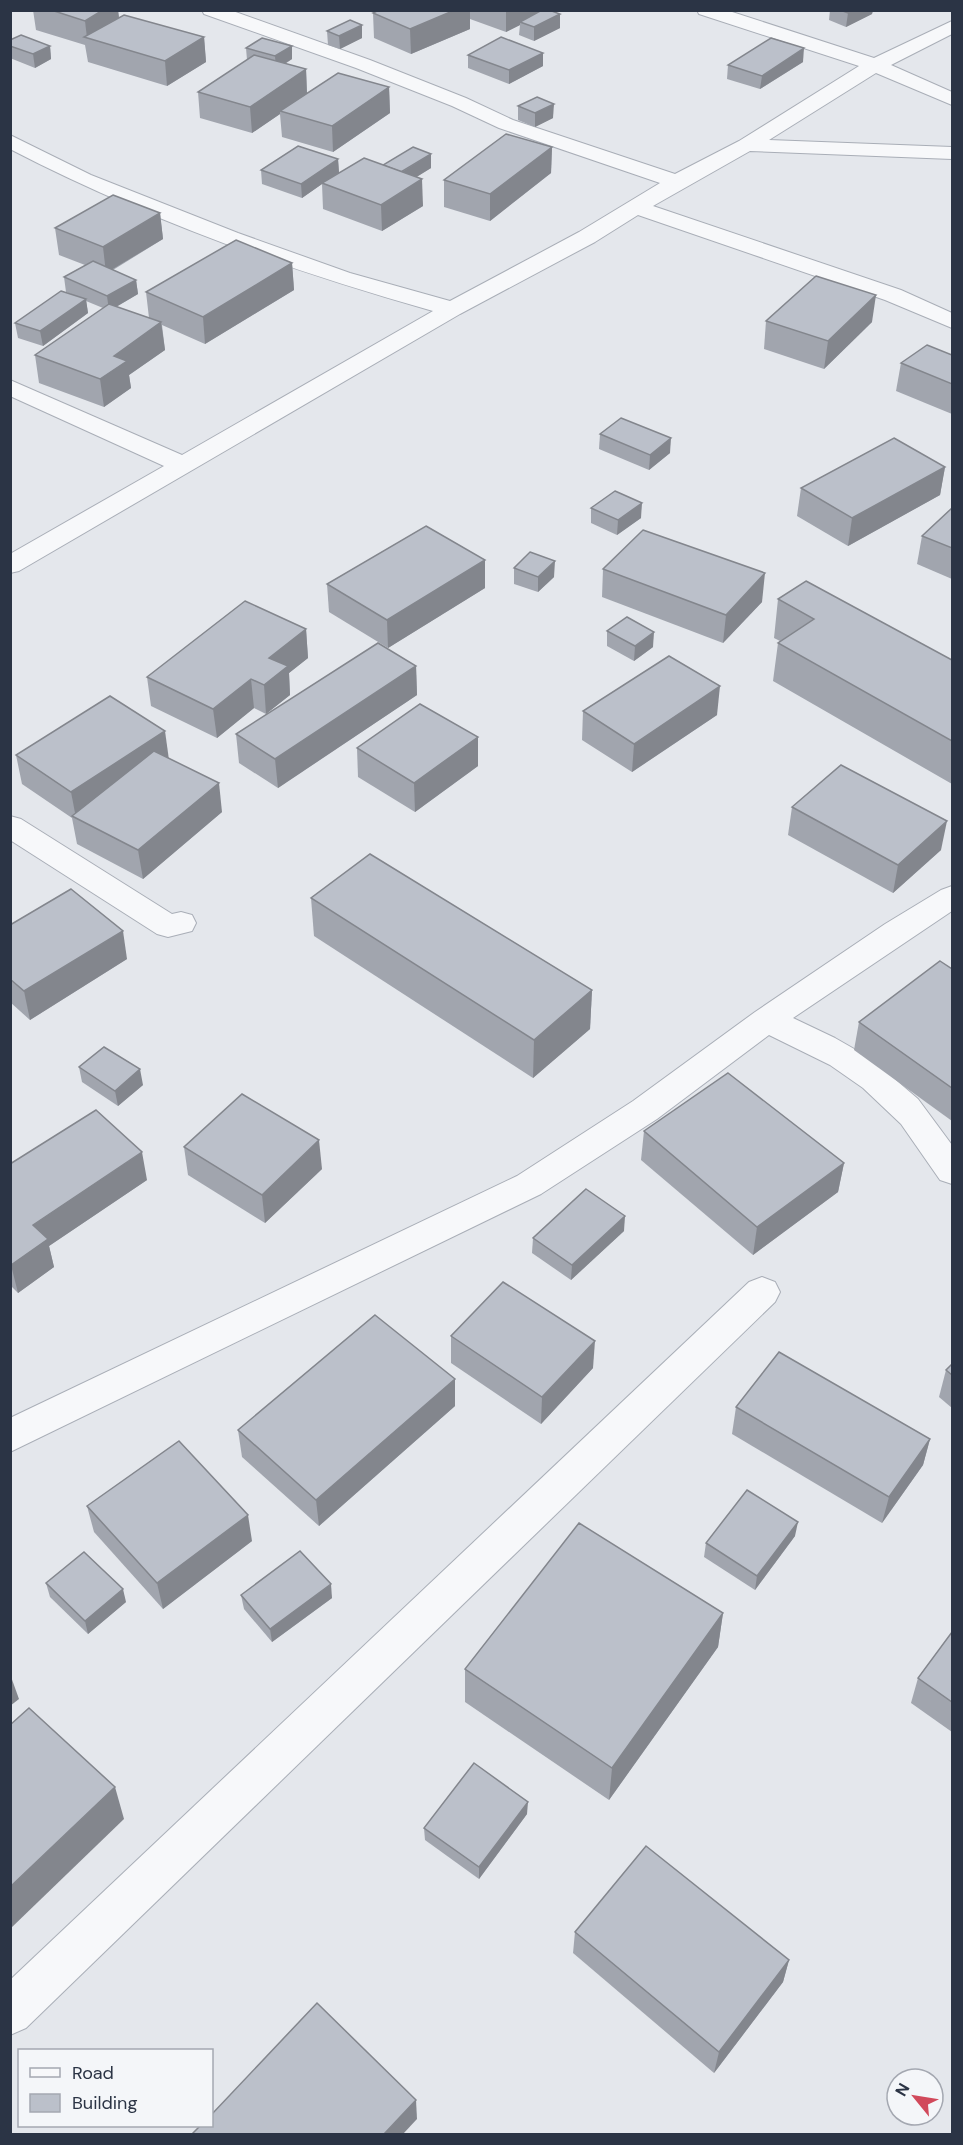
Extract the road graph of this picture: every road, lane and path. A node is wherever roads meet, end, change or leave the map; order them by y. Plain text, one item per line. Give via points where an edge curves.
1 (211, 10) edge
2 (706, 10) edge
3 (952, 27) edge
4 (875, 65) junction
5 (952, 99) edge
6 (10, 141) edge
7 (746, 145) junction
8 (952, 153) edge
9 (677, 182) junction
10 (636, 207) junction
11 (452, 309) junction
12 (952, 321) edge
13 (10, 387) edge
14 (183, 465) junction
15 (10, 565) edge
16 (10, 826) edge
17 (952, 897) edge
18 (181, 923) dead end
19 (766, 1020) junction
20 (952, 1171) edge
21 (762, 1292) dead end
22 (10, 1436) edge
23 (10, 2012) edge

1 - 9 street via 363,64 506,124
2 - 4 street
3 - 4 street
4 - 5 street
4 - 7 street
6 - 11 street via 84,179 230,238 342,278
7 - 8 street
7 - 9 street
9 - 10 street
10 - 11 street
10 - 12 street via 893,296
11 - 14 street
13 - 14 street
14 - 15 street
16 - 18 street via 168,926
17 - 19 street
19 - 20 street via 812,1039 863,1068 907,1109
19 - 22 street via 645,1110 529,1185
21 - 23 street

